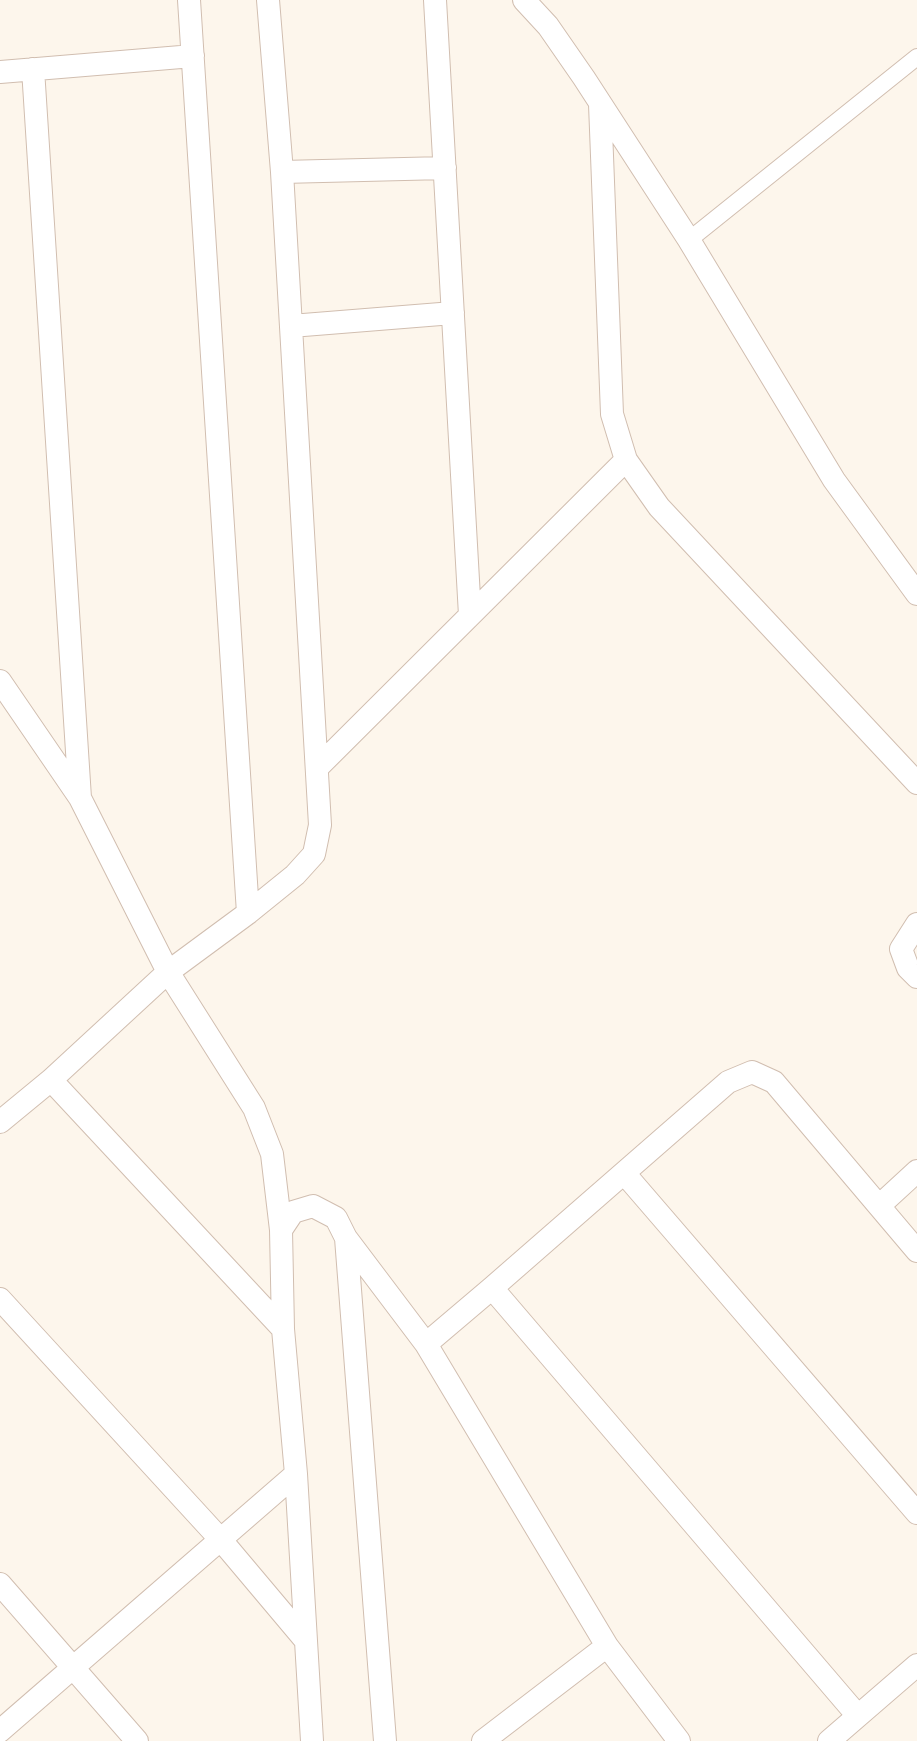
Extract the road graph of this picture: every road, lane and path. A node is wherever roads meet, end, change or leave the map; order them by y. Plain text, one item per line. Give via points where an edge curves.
1 (189, 0) edge
2 (268, 0) edge
3 (435, 0) edge
4 (524, 0) edge
5 (193, 56) junction
6 (917, 57) edge
7 (33, 69) junction
8 (0, 72) edge
9 (600, 104) junction
10 (445, 168) junction
11 (282, 172) junction
12 (689, 240) junction
13 (453, 313) junction
14 (291, 326) junction
15 (626, 460) junction
16 (917, 594) edge
17 (470, 615) junction
18 (0, 681) edge
19 (317, 768) junction
20 (917, 783) edge
21 (80, 798) junction
22 (248, 913) junction
23 (917, 924) edge
24 (168, 972) junction
25 (917, 977) edge
26 (51, 1080) junction
27 (0, 1122) edge
28 (917, 1171) edge
29 (624, 1173) junction
30 (879, 1206) junction
31 (281, 1230) junction
32 (346, 1238) junction
33 (917, 1252) edge
34 (492, 1288) junction
35 (0, 1298) edge
36 (283, 1329) junction
37 (426, 1344) junction
38 (296, 1474) junction
39 (917, 1513) edge
40 (221, 1540) junction
41 (0, 1584) edge
42 (306, 1641) junction
43 (607, 1646) junction
44 (917, 1665) edge
45 (73, 1668) junction
46 (858, 1716) junction
47 (0, 1731) edge
48 (137, 1741) edge
49 (312, 1741) edge
50 (385, 1741) edge
51 (483, 1741) edge
52 (679, 1741) edge
53 (829, 1741) edge

1 - 5 street
2 - 11 street
3 - 10 street
4 - 9 street via 548,26
5 - 7 street
5 - 22 street
6 - 12 lane
7 - 8 street
7 - 21 street
9 - 12 street
9 - 15 street via 612,414
10 - 11 street
10 - 13 street
11 - 14 street
12 - 16 street via 834,480
13 - 14 street
13 - 17 street
14 - 19 street
15 - 17 street
15 - 20 street via 659,507
17 - 19 street
18 - 21 street
19 - 22 street via 320,825 314,854 295,875
21 - 24 street
22 - 24 street
23 - 25 street via 901,949 908,968
24 - 26 street
24 - 31 street via 254,1108 272,1154
26 - 27 street
26 - 36 street
28 - 30 street
29 - 30 street via 728,1082 752,1072 774,1082
29 - 34 street
29 - 39 street
30 - 33 street
31 - 32 street via 292,1212 313,1206 336,1218
31 - 36 street
32 - 37 street
32 - 50 street
34 - 37 street
34 - 46 street
35 - 40 street
36 - 38 street
37 - 43 street
38 - 40 street
38 - 42 street
40 - 42 street
40 - 45 street
41 - 45 street
42 - 49 street
43 - 51 street
43 - 52 street
44 - 46 street
45 - 47 street
45 - 48 street
46 - 53 street

